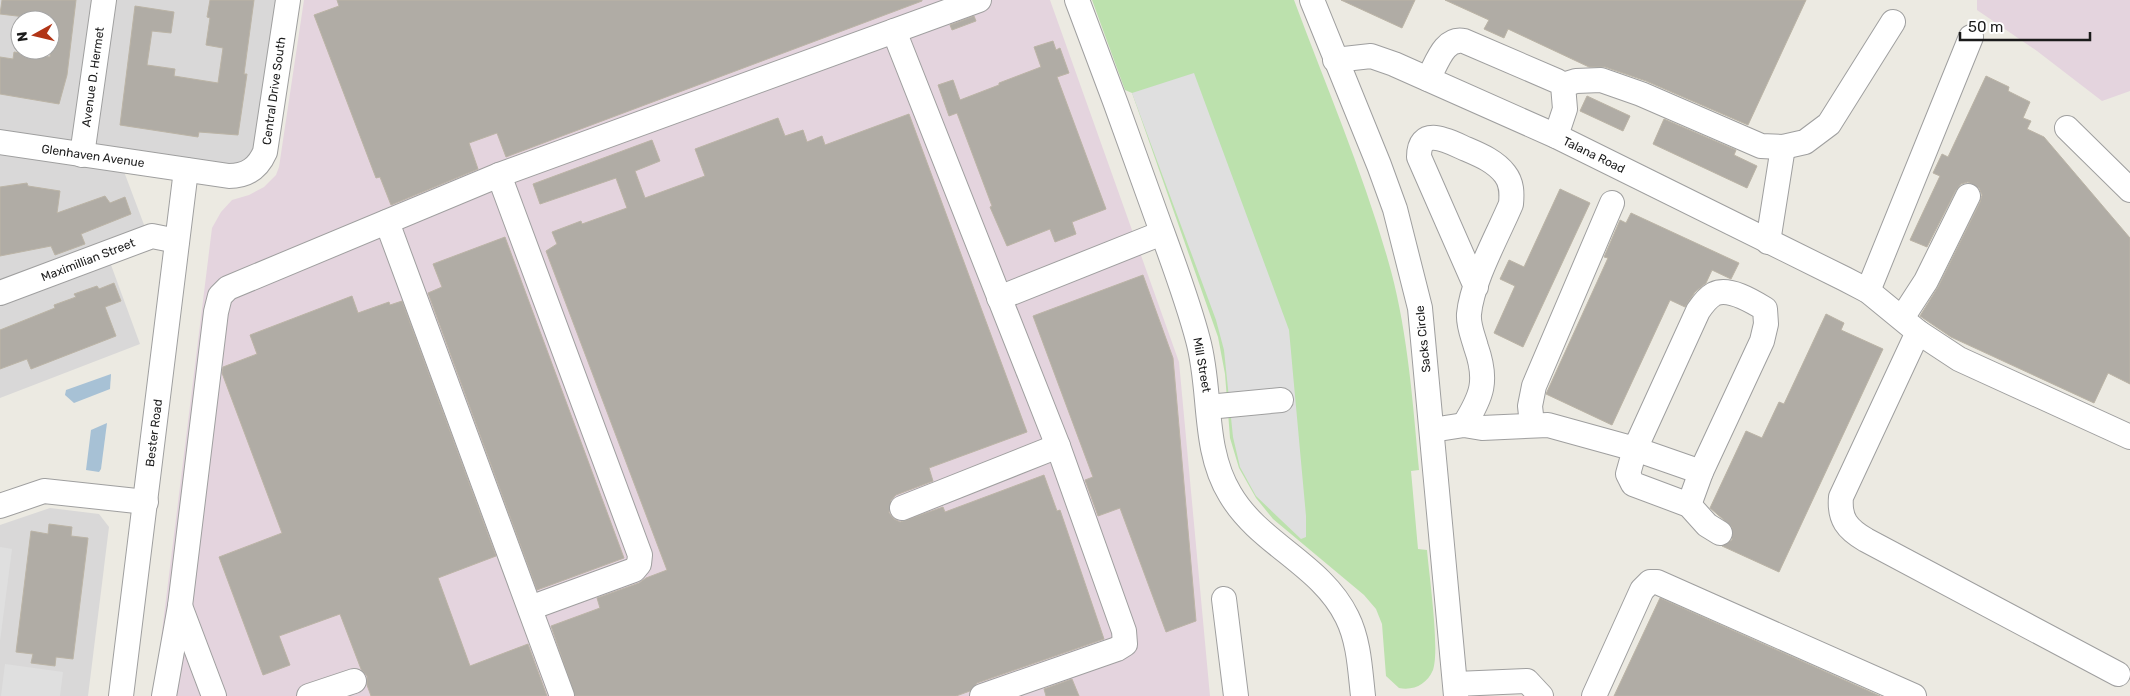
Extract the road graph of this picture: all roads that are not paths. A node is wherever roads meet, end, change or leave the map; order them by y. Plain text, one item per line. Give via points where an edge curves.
1 (104, 0) edge
2 (288, 0) edge
3 (979, 0) edge
4 (1078, 0) edge
5 (1312, 0) edge
6 (1893, 22) dead end
7 (894, 31) junction
8 (1971, 37) dead end
9 (1335, 60) junction
10 (1428, 79) junction
11 (1563, 85) junction
12 (2067, 128) dead end
13 (1556, 136) junction
14 (0, 142) edge
15 (1783, 147) junction
16 (82, 155) junction
17 (186, 170) junction
18 (499, 175) junction
19 (2130, 190) edge
20 (1968, 196) dead end
21 (1612, 203) dead end
22 (387, 222) junction
23 (1162, 233) junction
24 (177, 241) junction
25 (1768, 242) junction
26 (1476, 287) junction
27 (1868, 292) junction
28 (0, 293) edge
29 (1000, 298) junction
30 (1910, 325) junction
31 (1281, 400) dead end
32 (1208, 407) junction
33 (1532, 424) junction
34 (1464, 425) junction
35 (1432, 430) junction
36 (2130, 437) edge
37 (1058, 446) junction
38 (1635, 449) junction
39 (1701, 472) junction
40 (146, 502) junction
41 (1689, 505) junction
42 (0, 506) edge
43 (902, 508) dead end
44 (1720, 533) dead end
45 (1224, 599) dead end
46 (180, 606) junction
47 (530, 608) junction
48 (2118, 674) dead end
49 (354, 681) dead end
50 (1454, 692) edge
51 (122, 696) edge
52 (164, 696) edge
53 (214, 696) edge
54 (309, 696) edge
55 (562, 696) edge
56 (982, 696) edge
57 (1236, 696) edge
58 (1363, 696) edge
59 (1541, 696) edge
60 (1594, 696) edge
61 (1914, 696) edge

1 - 16 street, Avenue D. Hermet
2 - 17 street, Central Drive South via 267,143 261,160 250,172 236,176
3 - 7 street
4 - 23 street, Mill Street
5 - 9 street, Sacks Circle
6 - 15 street via 1829,124 1805,142
7 - 18 street
7 - 29 street
8 - 27 street
9 - 10 street, Talana Road via 1371,56
9 - 35 street, Sacks Circle via 1379,165 1408,256 1420,308
10 - 11 street via 1448,43 1455,39 1464,40
10 - 13 street, Talana Road
11 - 13 street via 1565,109
11 - 15 street via 1602,80 1761,146
12 - 19 street
13 - 25 street, Talana Road
14 - 16 street, Glenhaven Avenue
15 - 25 street
16 - 17 street, Glenhaven Avenue
17 - 24 street, Bester Road
18 - 22 street
18 - 47 street via 640,555 634,570
20 - 30 street via 1926,281
21 - 33 street via 1534,386 1530,406
22 - 46 street via 241,282 220,296
22 - 47 street
23 - 29 street
23 - 32 street, Mill Street via 1198,340
24 - 28 street, Maximillian Street via 152,236
24 - 40 street, Bester Road
25 - 27 street, Talana Road
26 - 26 street via 1511,204 1512,188 1505,174 1490,160 1444,138 1430,138 1422,142 1419,158
26 - 34 street via 1469,316 1482,363 1482,387 1477,404
27 - 30 street, Talana Road
29 - 37 street
30 - 36 street, Talana Road via 1959,359
30 - 48 street via 1841,497 1840,510 1846,525 1866,540
31 - 32 street
32 - 58 street, Mill Street via 1218,468 1235,503 1254,525 1318,578 1347,615 1356,643
33 - 34 street via 1482,428
33 - 38 street via 1548,425
34 - 35 street
35 - 50 street, Sacks Circle
37 - 43 street
37 - 56 street via 1124,631 1125,644
38 - 39 street
38 - 39 street via 1698,311 1715,293 1728,292 1765,309 1766,324 1762,341
38 - 41 street via 1628,468 1633,484
39 - 41 street
40 - 42 street via 44,491
40 - 51 street, Bester Road
41 - 44 street via 1706,525
45 - 57 street
46 - 52 street
46 - 53 street
47 - 55 street
49 - 54 street
50 - 59 street via 1527,681
60 - 61 street via 1642,590 1650,582 1657,582

